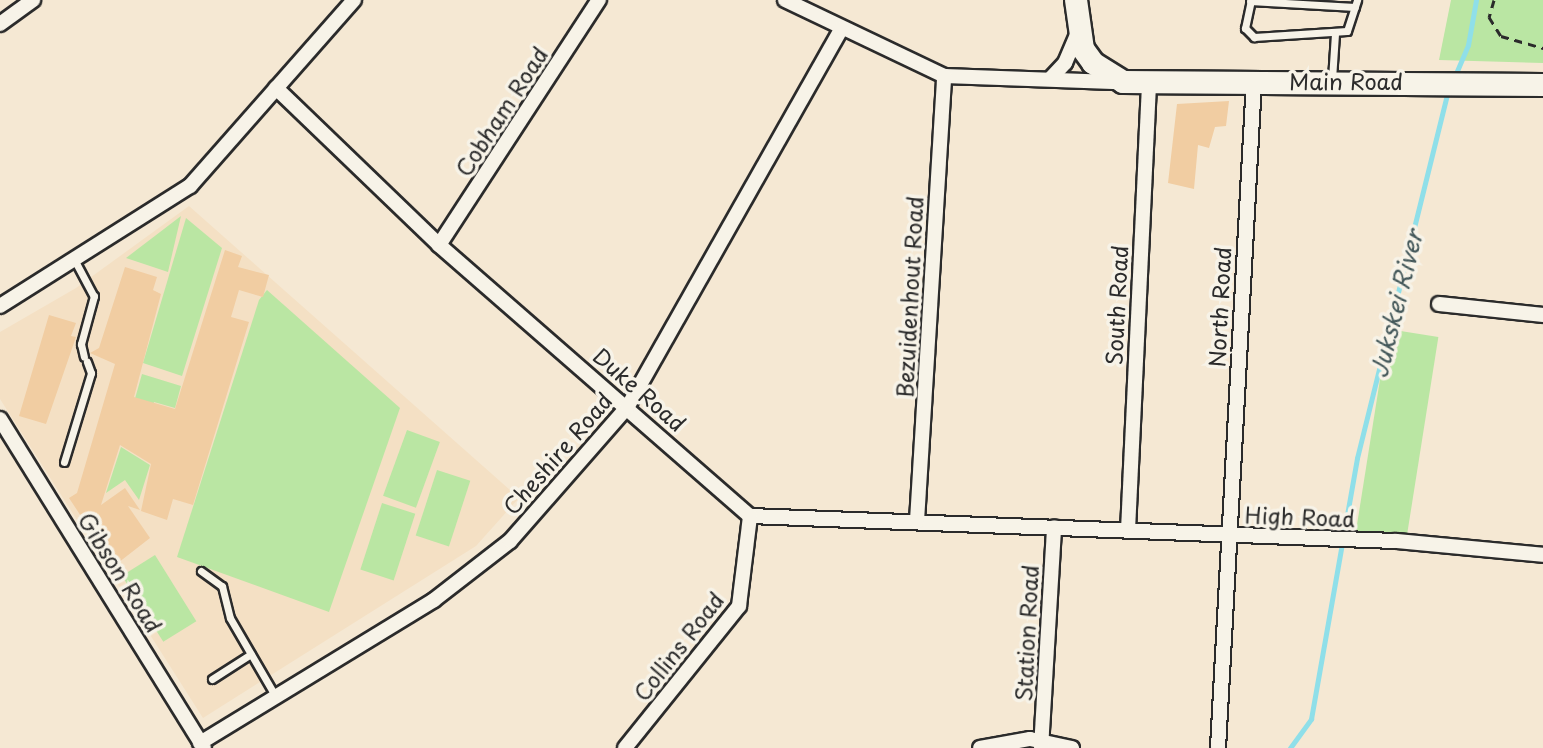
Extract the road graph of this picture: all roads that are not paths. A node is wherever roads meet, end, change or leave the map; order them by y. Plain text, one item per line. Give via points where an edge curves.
1 (33, 0) edge
2 (354, 0) edge
3 (599, 0) edge
4 (785, 0) edge
5 (1076, 0) edge
6 (1251, 1) edge
7 (1356, 4) edge
8 (0, 24) edge
9 (842, 28) junction
10 (1078, 32) junction
11 (1335, 34) junction
12 (944, 76) junction
13 (1050, 79) junction
14 (1332, 81) junction
15 (1123, 82) junction
16 (1254, 82) junction
17 (1149, 83) junction
18 (1543, 85) edge
19 (276, 88) junction
20 (439, 245) junction
21 (75, 261) junction
22 (1439, 304) dead end
23 (0, 306) edge
24 (1543, 315) edge
25 (628, 406) junction
26 (0, 419) edge
27 (64, 462) dead end
28 (750, 516) junction
29 (917, 521) junction
30 (1054, 527) junction
31 (1128, 530) junction
32 (1228, 535) junction
33 (1543, 555) edge
34 (201, 571) dead end
35 (251, 654) junction
36 (212, 679) dead end
37 (276, 697) junction
38 (1042, 744) edge
39 (202, 745) edge
40 (625, 748) edge
41 (980, 748) edge
42 (1072, 748) edge
43 (1218, 748) edge

1 - 8 street
2 - 19 street
3 - 20 street, Cobham Road
4 - 9 street
5 - 10 main road
6 - 7 lane
6 - 11 lane via 1245,28 1254,37
7 - 11 lane via 1351,26
9 - 12 street
9 - 25 street, Cheshire Road
10 - 13 street via 1065,63
10 - 15 main road via 1093,63
11 - 14 lane
12 - 13 street
12 - 29 street, Bezuidenhout Road
13 - 15 street
14 - 16 main road, Main Road
14 - 18 main road, Main Road
15 - 17 main road, Main Road
16 - 17 main road, Main Road
16 - 32 street, North Road
17 - 31 street, South Road
19 - 20 street, Duke Road
19 - 21 street via 185,190
20 - 25 street, Duke Road
21 - 23 street
21 - 27 lane via 94,296 81,344 91,373
22 - 24 street
25 - 28 street, Duke Road
25 - 37 street, Cheshire Road via 493,558
26 - 39 street, Gibson Road
28 - 29 street
28 - 40 street, Collins Road via 739,606
29 - 30 street
30 - 31 street, High Road
30 - 38 street, Station Road
31 - 32 street, High Road
32 - 33 street, High Road via 1396,541
32 - 43 street, North Road
34 - 35 lane via 222,586 230,618
35 - 36 lane
35 - 37 lane
37 - 39 street, Cheshire Road
38 - 41 street
38 - 42 street

